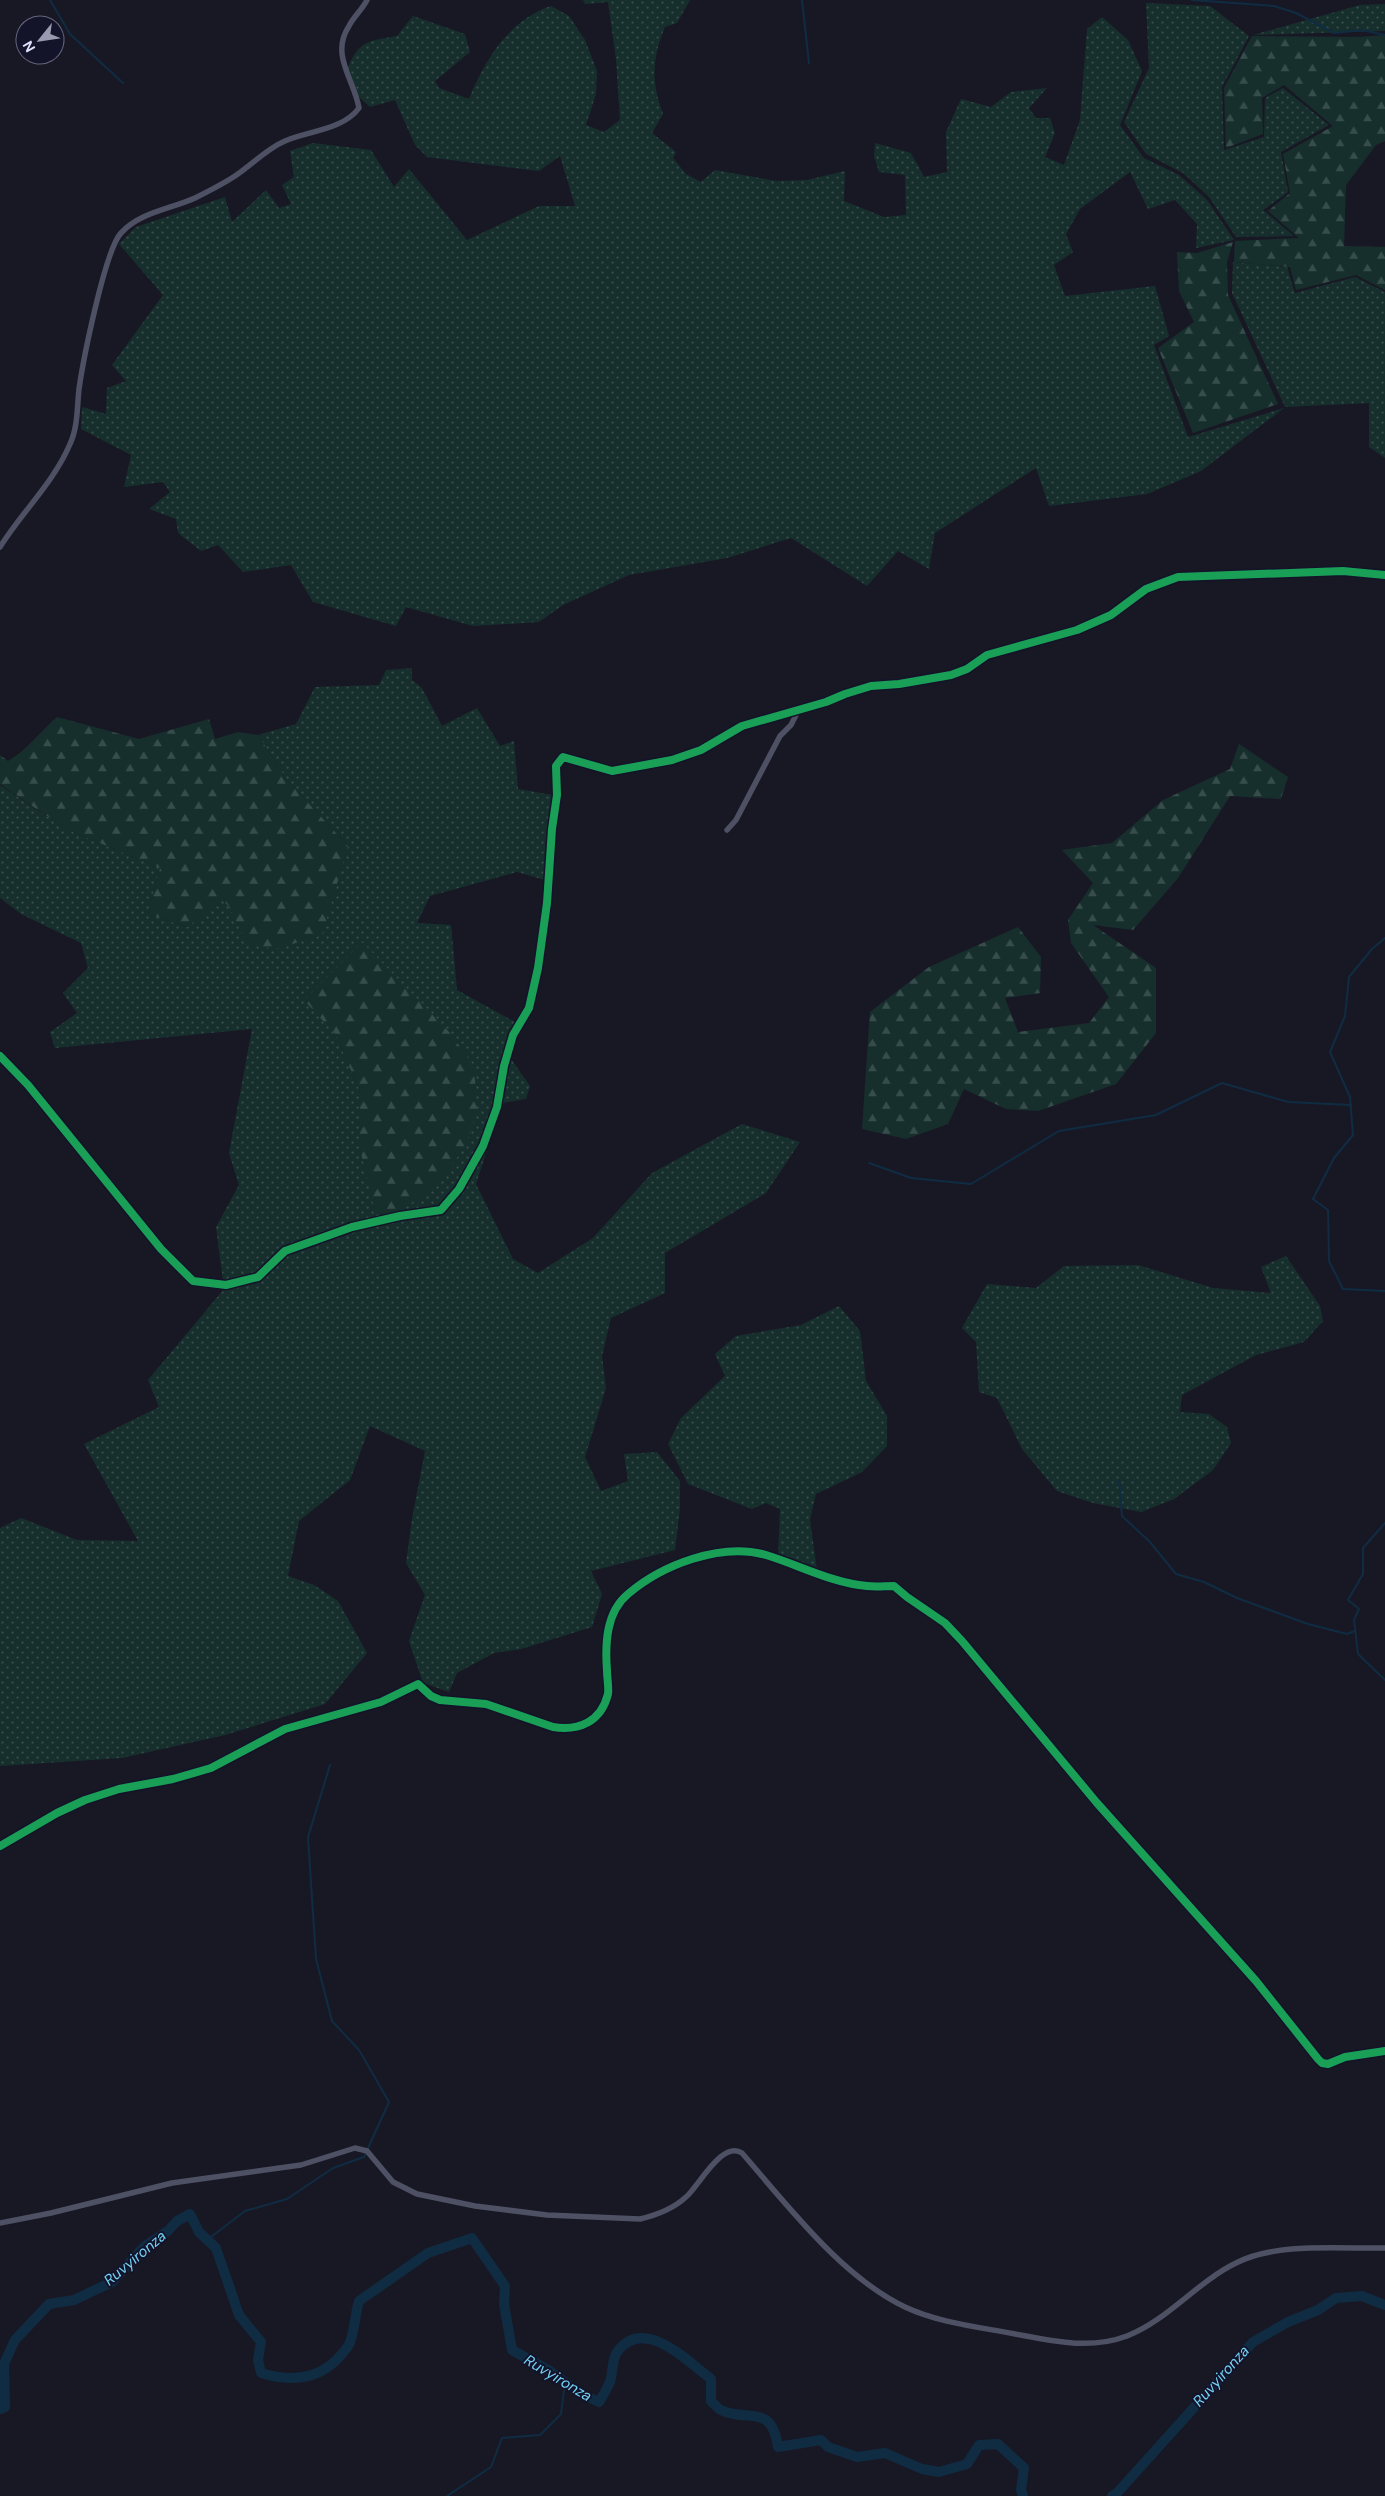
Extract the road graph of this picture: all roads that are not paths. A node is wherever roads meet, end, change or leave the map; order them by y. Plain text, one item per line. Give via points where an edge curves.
1 (367, 0) edge
2 (0, 547) edge
3 (1385, 575) edge
4 (798, 711) junction
5 (727, 830) dead end
6 (0, 1056) edge
7 (0, 1846) edge
8 (1385, 2051) edge
9 (0, 2223) edge
10 (1385, 2248) edge

1 - 2 street via 348,26 342,41 341,57 359,108 353,116 283,142 234,177 133,222 116,240 82,368 70,444 53,474
3 - 4 street via 1343,571 1178,577 1146,590 1111,615 1077,630 987,655 967,669 951,675 871,686
4 - 5 street via 780,736 736,820
4 - 6 street via 742,726 701,750 672,760 612,771 562,757 556,766 558,794 547,903 529,1008 513,1035 483,1146 459,1189 441,1210 352,1227 285,1251 258,1277 226,1285 193,1281 161,1250 28,1085
7 - 8 street via 85,1800 211,1768 285,1729 381,1702 418,1684 440,1700 476,1702 553,1727 580,1727 594,1717 608,1694 606,1646 609,1628 618,1604 627,1594 662,1570 679,1563 716,1554 755,1553 843,1582 894,1586 945,1623 1097,1803 1256,1981 1322,2064
9 - 10 street via 172,2182 301,2165 355,2148 367,2151 394,2182 417,2194 475,2206 547,2215 640,2219 655,2216 678,2203 718,2158 734,2149 742,2153 834,2255 881,2294 940,2319 1054,2342 1080,2344 1117,2339 1141,2329 1216,2275 1248,2257 1277,2250

